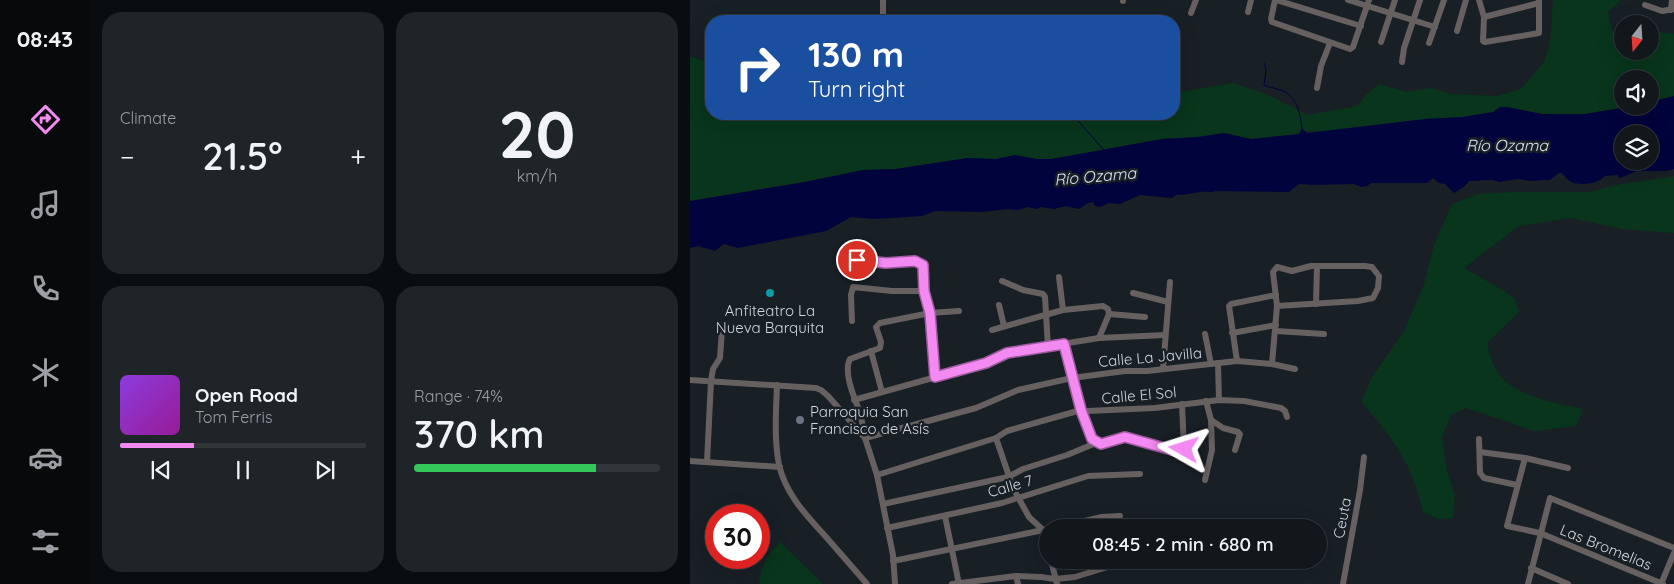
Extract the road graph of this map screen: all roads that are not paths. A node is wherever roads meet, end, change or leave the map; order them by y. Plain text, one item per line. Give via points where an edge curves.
1 (883, 0) edge
2 (1196, 0) edge
3 (1251, 0) edge
4 (1276, 0) edge
5 (1348, 0) edge
6 (1395, 0) edge
7 (1420, 0) edge
8 (1444, 0) edge
9 (1466, 0) edge
10 (1479, 0) edge
11 (1672, 0) edge
12 (1539, 2) edge
13 (1368, 3) edge
14 (1646, 5) dead end
15 (1673, 10) edge
16 (1248, 12) dead end
17 (1191, 13) dead end
18 (1391, 14) junction
19 (883, 15) edge
20 (1484, 17) junction
21 (1413, 21) junction
22 (1360, 26) junction
23 (1435, 27) junction
24 (1456, 31) dead end
25 (1382, 42) dead end
26 (1330, 43) junction
27 (1430, 43) dead end
28 (1402, 62) dead end
29 (1317, 88) dead end
30 (857, 260) dead end
31 (1317, 266) junction
32 (1059, 277) dead end
33 (1002, 281) dead end
34 (1170, 282) dead end
35 (924, 291) junction
36 (1133, 293) dead end
37 (1276, 295) junction
38 (1168, 302) junction
39 (1316, 304) junction
40 (999, 305) dead end
41 (1277, 306) junction
42 (1063, 310) junction
43 (959, 311) dead end
44 (930, 313) junction
45 (1045, 314) junction
46 (1109, 314) junction
47 (1145, 317) dead end
48 (852, 321) dead end
49 (1004, 326) junction
50 (1276, 328) junction
51 (722, 330) dead end
52 (992, 330) dead end
53 (1232, 333) junction
54 (1205, 334) dead end
55 (1324, 334) dead end
56 (1165, 335) junction
57 (1099, 338) junction
58 (1064, 344) junction
59 (1048, 347) junction
60 (871, 352) junction
61 (1237, 361) junction
62 (1214, 364) junction
63 (1272, 364) junction
64 (1163, 369) junction
65 (1295, 369) dead end
66 (935, 377) junction
67 (1072, 378) junction
68 (690, 380) edge
69 (711, 381) junction
70 (777, 384) junction
71 (882, 392) junction
72 (854, 400) junction
73 (1219, 400) junction
74 (1206, 401) junction
75 (1182, 404) junction
76 (1081, 410) junction
77 (1287, 417) dead end
78 (1211, 420) junction
79 (865, 438) junction
80 (996, 438) junction
81 (1480, 439) dead end
82 (1096, 443) junction
83 (1235, 450) dead end
84 (1480, 452) junction
85 (1364, 457) dead end
86 (1525, 458) junction
87 (690, 462) edge
88 (707, 462) junction
89 (780, 467) junction
90 (1568, 468) dead end
91 (1140, 474) dead end
92 (877, 475) junction
93 (1008, 477) junction
94 (1205, 480) dead end
95 (1517, 485) junction
96 (1018, 498) junction
97 (883, 504) junction
98 (945, 516) junction
99 (1120, 516) dead end
100 (1093, 519) edge
101 (1039, 524) edge
102 (887, 528) junction
103 (1039, 530) edge
104 (1540, 533) junction
105 (1674, 548) edge
106 (951, 549) junction
107 (1674, 553) edge
108 (893, 561) junction
109 (1531, 568) junction
110 (1053, 569) edge
111 (1101, 569) edge
112 (1016, 576) junction
113 (1056, 582) edge
114 (867, 584) edge
115 (895, 584) edge
116 (957, 584) edge
117 (1018, 584) edge
118 (1343, 584) edge
119 (1528, 584) edge
120 (1568, 584) edge
121 (1662, 584) edge

1 - 19 street
2 - 17 street
3 - 16 street
4 - 22 street
4 - 26 street via 1272,22
5 - 13 street
6 - 18 street
7 - 21 street
8 - 23 street
9 - 24 street
10 - 20 street
11 - 15 street
12 - 20 street
12 - 20 street via 1539,32 1483,41
13 - 18 street
13 - 22 street
14 - 15 street via 1662,11
18 - 21 street
18 - 25 street
21 - 23 street
21 - 28 street
22 - 26 street via 1352,49
23 - 27 street
26 - 29 street
30 - 35 street via 920,262 923,265
31 - 37 street via 1292,271 1274,269
31 - 39 street
31 - 39 street via 1372,267 1379,276 1379,282 1373,298
32 - 42 street
33 - 45 street via 1043,294
34 - 38 street
35 - 44 street
35 - 48 street via 853,287 850,294
36 - 38 street
37 - 41 street
37 - 53 street via 1231,304
38 - 56 street
39 - 41 street
40 - 49 street
41 - 50 street
42 - 45 street
42 - 46 street via 1103,306
43 - 44 street
44 - 60 street via 877,325 881,345
44 - 66 street
45 - 49 street
45 - 59 street
46 - 47 street
46 - 57 street
49 - 52 street
50 - 53 street
50 - 55 street
50 - 63 street
51 - 69 street via 720,358 713,369
53 - 61 street
54 - 62 street
56 - 57 street
56 - 64 street
57 - 58 street
58 - 59 street
58 - 67 street
59 - 66 street via 1007,353 986,363
60 - 71 street
60 - 72 street via 852,357 848,362
61 - 62 street, Calle La Javilla
61 - 63 street, Calle La Javilla
62 - 64 street, Calle La Javilla
62 - 73 street
63 - 65 street, Calle La Javilla
64 - 67 street, Calle La Javilla
66 - 71 street
67 - 76 street
67 - 79 street, Calle La Javilla via 1018,390 976,408
68 - 69 street
69 - 70 street
69 - 88 street
70 - 79 street via 821,390
70 - 89 street via 776,444
71 - 72 street
72 - 79 street
73 - 74 street, Calle El Sol
73 - 77 street, Calle El Sol via 1271,405 1285,411
74 - 75 street, Calle El Sol
74 - 78 street
75 - 76 street, Calle El Sol
75 - 82 street via 1182,452 1125,437
76 - 80 street, Calle El Sol via 1007,431
76 - 82 street
78 - 83 street via 1240,434
78 - 94 street via 1212,450
79 - 92 street
80 - 92 street, Calle El Sol
80 - 93 street
81 - 84 street
82 - 93 street
84 - 86 street
84 - 95 street via 1481,476
85 - 118 street, Ceuta
86 - 90 street
86 - 95 street
87 - 88 street
88 - 89 street
89 - 114 street via 793,498
91 - 96 street, Calle 7 via 1088,476
92 - 97 street
93 - 96 street
93 - 97 street
95 - 104 street, Las Bromelias via 1507,526
96 - 98 street, Calle 7
96 - 101 street via 1029,517
97 - 102 street
98 - 102 street, Calle 7
98 - 106 street
99 - 100 street
102 - 108 street
103 - 106 street
104 - 105 street via 1548,500 1552,498
104 - 109 street
104 - 121 street, Las Bromelias
106 - 108 street
106 - 116 street
107 - 121 street
108 - 115 street
109 - 119 street
109 - 120 street
110 - 113 street
111 - 113 street
112 - 113 street via 1041,576
112 - 116 street
112 - 117 street

